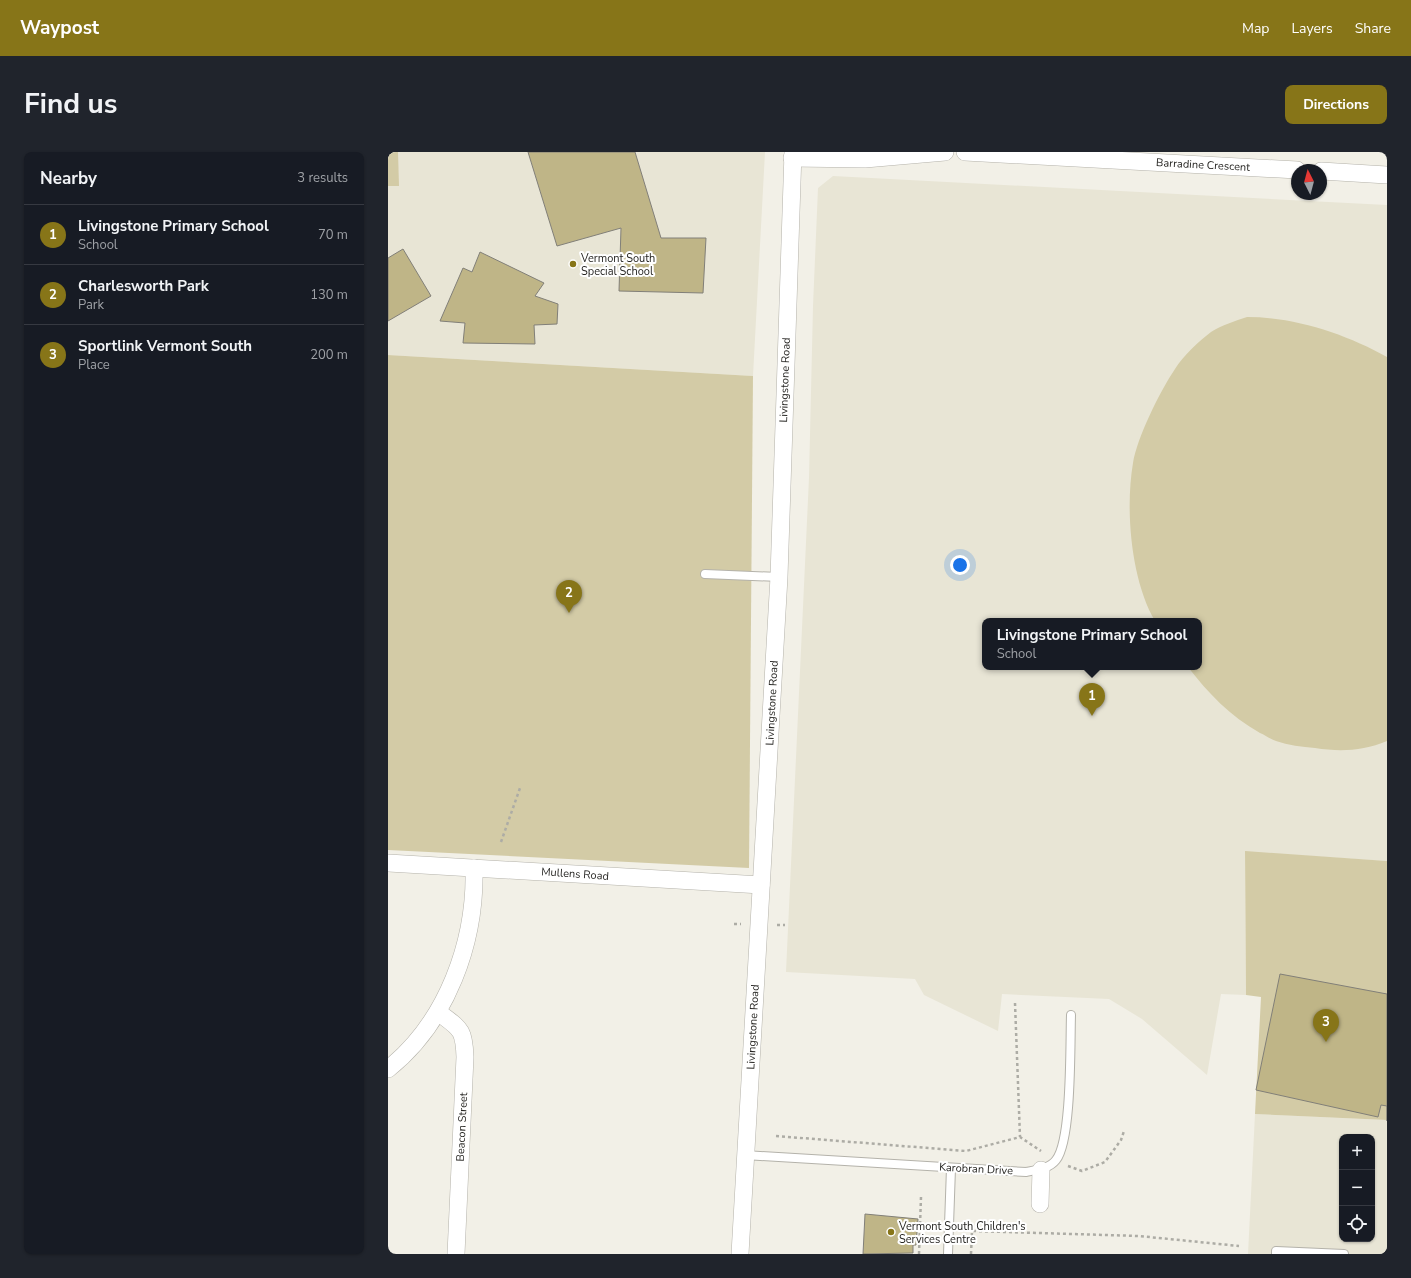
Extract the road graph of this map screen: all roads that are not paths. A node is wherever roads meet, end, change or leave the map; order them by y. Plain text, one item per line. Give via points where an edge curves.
1 (945, 152) edge
2 (965, 152) edge
3 (792, 155) edge
4 (1291, 170) edge
5 (1327, 171) edge
6 (1387, 175) edge
7 (705, 574) dead end
8 (779, 578) junction
9 (388, 863) edge
10 (474, 868) junction
11 (761, 885) junction
12 (438, 1012) junction
13 (1071, 1015) dead end
14 (388, 1069) edge
15 (745, 1155) junction
16 (951, 1168) junction
17 (1041, 1170) junction
18 (1040, 1204) dead end
19 (456, 1254) edge
20 (740, 1254) edge
21 (948, 1254) edge
22 (1276, 1254) edge
23 (1344, 1254) edge

1 - 3 street via 864,159
2 - 4 street, Barradine Crescent
3 - 8 street, Livingstone Road
5 - 6 street
7 - 8 lane
8 - 11 street, Livingstone Road
9 - 10 street, Mullens Road
10 - 11 street, Mullens Road
10 - 12 street via 475,892 458,968
11 - 15 street, Livingstone Road
12 - 14 street via 406,1054
12 - 19 street, Beacon Street via 457,1026 464,1037
13 - 17 lane, Karobran Drive via 1067,1120 1063,1147 1056,1161
15 - 16 lane, Karobran Drive
15 - 20 street, Livingstone Road
16 - 17 lane, Karobran Drive via 1026,1172
16 - 21 lane
17 - 18 street
22 - 23 lane via 1276,1251

